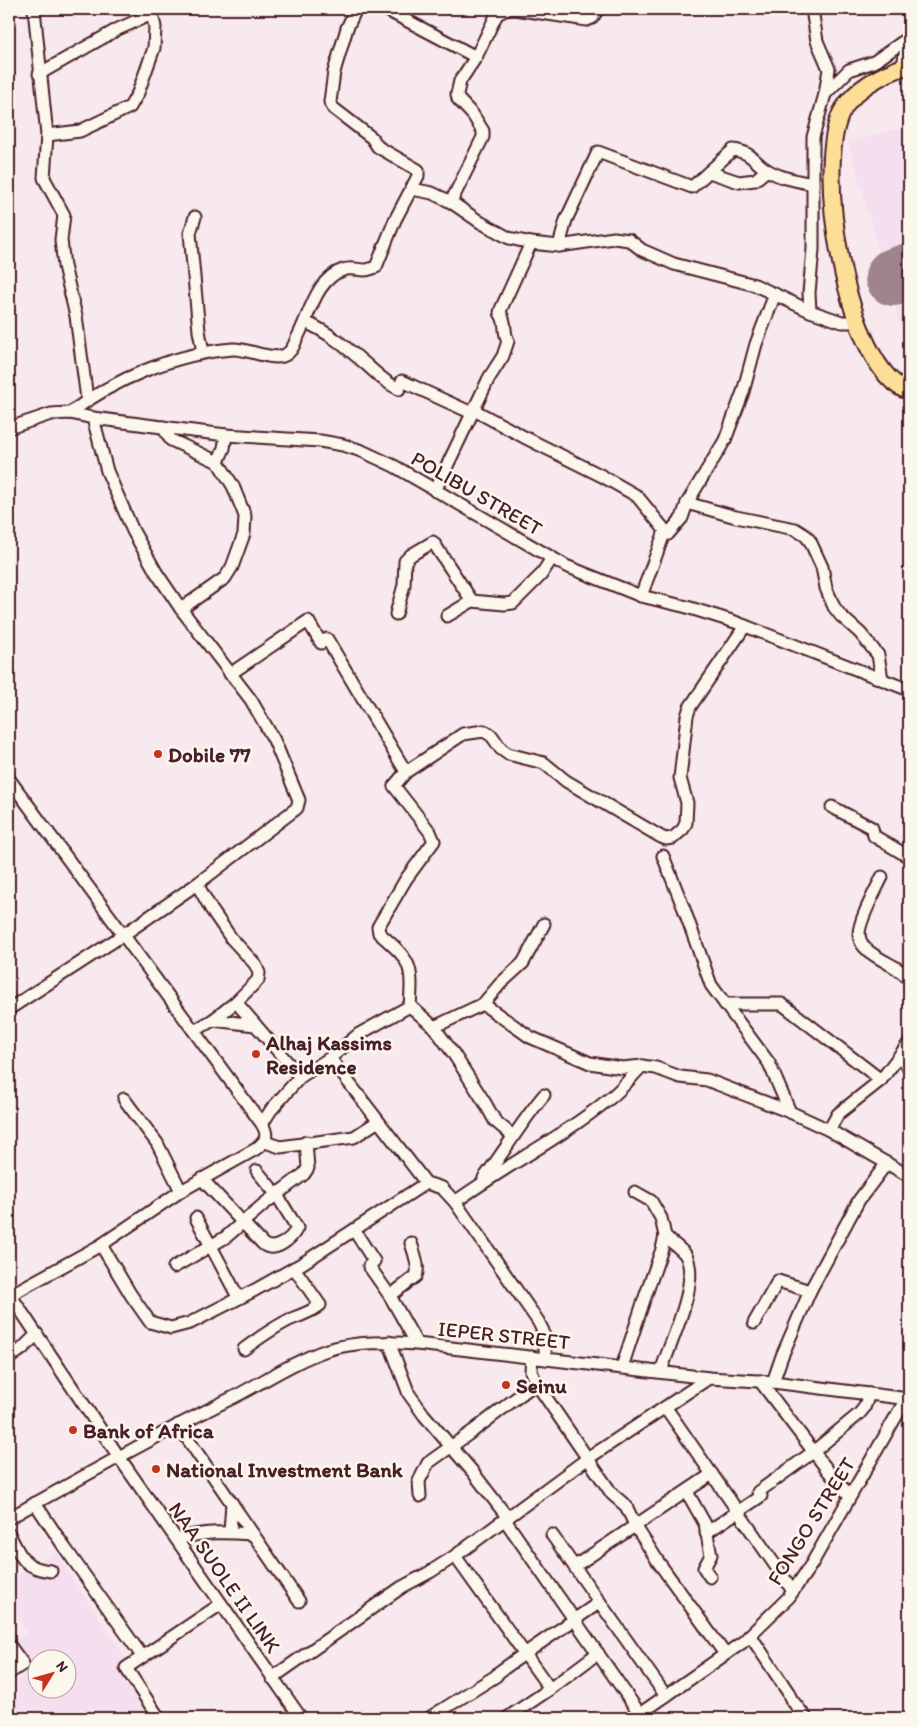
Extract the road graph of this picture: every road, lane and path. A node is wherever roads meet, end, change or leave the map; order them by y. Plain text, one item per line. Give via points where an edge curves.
1 (34, 9) edge
2 (356, 9) edge
3 (385, 9) edge
4 (598, 9) edge
5 (812, 9) edge
6 (153, 11) edge
7 (495, 12) edge
8 (909, 27) edge
9 (908, 39) junction
10 (476, 57) junction
11 (906, 66) edge
12 (40, 74) junction
13 (826, 94) junction
14 (46, 135) junction
15 (767, 170) junction
16 (709, 172) junction
17 (813, 184) junction
18 (412, 189) junction
19 (451, 202) junction
20 (195, 217) dead end
21 (532, 243) junction
22 (559, 246) junction
23 (776, 294) junction
24 (810, 311) junction
25 (304, 322) junction
26 (857, 322) junction
27 (202, 352) junction
28 (909, 391) edge
29 (87, 399) junction
30 (473, 412) junction
31 (70, 413) junction
32 (94, 418) junction
33 (163, 427) junction
34 (9, 428) edge
35 (226, 435) junction
36 (218, 462) junction
37 (435, 491) junction
38 (687, 503) junction
39 (668, 534) junction
40 (552, 558) junction
41 (641, 596) junction
42 (472, 602) junction
43 (181, 609) junction
44 (396, 614) dead end
45 (448, 616) dead end
46 (745, 626) junction
47 (230, 674) junction
48 (882, 679) junction
49 (909, 690) edge
50 (406, 772) junction
51 (9, 779) edge
52 (832, 807) dead end
53 (663, 856) dead end
54 (909, 858) edge
55 (882, 877) dead end
56 (197, 884) junction
57 (544, 924) dead end
58 (123, 936) junction
59 (909, 979) edge
60 (236, 1002) junction
61 (483, 1004) junction
62 (725, 1004) junction
63 (410, 1006) junction
64 (9, 1009) edge
65 (213, 1020) junction
66 (255, 1025) junction
67 (434, 1026) junction
68 (194, 1032) junction
69 (909, 1043) edge
70 (900, 1056) junction
71 (330, 1058) junction
72 (642, 1066) junction
73 (909, 1068) edge
74 (300, 1077) junction
75 (881, 1080) junction
76 (544, 1095) dead end
77 (124, 1099) dead end
78 (790, 1112) junction
79 (378, 1122) junction
80 (262, 1124) junction
81 (829, 1130) junction
82 (513, 1136) junction
83 (265, 1142) junction
84 (306, 1142) junction
85 (887, 1163) junction
86 (257, 1171) dead end
87 (909, 1176) edge
88 (202, 1179) junction
89 (426, 1183) junction
90 (478, 1185) junction
91 (181, 1191) junction
92 (635, 1192) dead end
93 (277, 1195) junction
94 (455, 1202) junction
95 (196, 1218) dead end
96 (244, 1223) junction
97 (354, 1230) junction
98 (665, 1236) junction
99 (411, 1243) dead end
100 (101, 1245) junction
101 (210, 1246) junction
102 (174, 1267) dead end
103 (294, 1268) junction
104 (810, 1291) junction
105 (10, 1294) edge
106 (390, 1296) junction
107 (238, 1297) junction
108 (754, 1323) dead end
109 (37, 1334) junction
110 (389, 1342) junction
111 (417, 1344) junction
112 (244, 1349) dead end
113 (532, 1357) junction
114 (9, 1358) edge
115 (546, 1358) junction
116 (622, 1367) junction
117 (661, 1372) junction
118 (709, 1378) junction
119 (760, 1381) junction
120 (773, 1382) junction
121 (536, 1383) junction
122 (869, 1394) junction
123 (907, 1399) edge
124 (666, 1408) junction
125 (178, 1425) junction
126 (451, 1447) junction
127 (813, 1452) junction
128 (119, 1457) junction
129 (587, 1459) junction
130 (712, 1474) junction
131 (687, 1492) junction
132 (420, 1496) dead end
133 (850, 1496) junction
134 (35, 1503) junction
135 (232, 1503) junction
136 (738, 1512) junction
137 (9, 1518) edge
138 (506, 1519) junction
139 (636, 1527) junction
140 (230, 1532) junction
141 (706, 1532) junction
142 (9, 1534) edge
143 (253, 1534) junction
144 (552, 1535) dead end
145 (177, 1539) junction
146 (455, 1556) junction
147 (575, 1566) junction
148 (51, 1571) dead end
149 (710, 1577) dead end
150 (793, 1591) junction
151 (299, 1601) dead end
152 (600, 1602) junction
153 (221, 1604) junction
154 (575, 1619) junction
155 (750, 1635) junction
156 (9, 1645) edge
157 (525, 1653) junction
158 (598, 1653) junction
159 (725, 1654) junction
160 (142, 1656) junction
161 (9, 1673) edge
162 (272, 1678) junction
163 (550, 1689) junction
164 (666, 1696) junction
165 (637, 1716) edge
166 (159, 1718) edge
167 (301, 1718) edge
168 (429, 1718) edge
169 (507, 1718) edge
170 (806, 1718) edge

1 - 12 street
2 - 18 street via 334,72 330,102 378,147 418,170
3 - 10 street
4 - 7 street via 587,20 515,9
5 - 13 street via 817,41 829,69
6 - 12 street
6 - 14 street via 154,48 130,107 80,131
7 - 10 street
8 - 9 street
9 - 11 street
9 - 13 street via 874,62 849,70
10 - 19 street via 460,81 456,94 473,115 484,137
11 - 26 highway via 856,92 843,109 835,131 831,164 832,211
12 - 14 street
13 - 17 street via 814,137
14 - 29 street via 44,178 64,215 60,240 76,316
15 - 16 street via 755,180 739,182
15 - 16 street via 746,152 733,150
15 - 17 street
16 - 22 street via 692,187 598,152 566,220
17 - 24 street
18 - 19 street
18 - 25 street via 376,267 365,270 355,267 332,275 320,290
19 - 21 street via 509,238
20 - 27 street via 190,233
21 - 22 street
21 - 30 street via 500,309 508,341 503,356
22 - 23 street via 614,238 629,240 642,250 674,264 755,285
23 - 24 street
23 - 38 street via 725,440
24 - 26 street via 842,322
25 - 27 street via 292,348 285,355 236,348
25 - 30 street via 336,340 388,384 399,388 402,381
26 - 28 highway via 878,364 890,380
27 - 29 street via 145,370
29 - 31 street
30 - 37 street
30 - 39 street via 637,496
31 - 32 street, POLIBU STREET
31 - 34 street, POLIBU STREET via 51,414
32 - 33 street, POLIBU STREET
32 - 43 street via 107,471 133,531
33 - 35 street, POLIBU STREET
33 - 36 street via 171,440
35 - 36 street
35 - 37 street, POLIBU STREET via 344,445 394,466
36 - 43 street via 233,486 245,516 244,534 226,578
37 - 40 street, POLIBU STREET
38 - 39 street via 682,518
38 - 48 street via 795,529 806,536 822,567 834,607 878,655
39 - 41 street via 665,531
40 - 41 street, POLIBU STREET
40 - 42 street via 541,575 513,604
41 - 46 street, POLIBU STREET
42 - 44 street via 433,542 405,561 404,585
42 - 45 street
43 - 47 street
46 - 48 street, POLIBU STREET
46 - 50 street via 695,698 687,716 680,778 688,803 686,823 673,838 661,837 566,781 544,763 508,754 484,731 463,734
47 - 50 street via 308,621 321,643 327,640
47 - 56 street via 263,719 299,800 297,808
48 - 49 street, POLIBU STREET
50 - 63 street via 394,786 430,832 434,842 406,879 378,930 408,962
51 - 58 street
52 - 54 street via 872,828 874,836
53 - 62 street via 711,985
55 - 59 street via 868,906 859,936 866,949 901,970
56 - 58 street
56 - 60 street via 231,938 259,973 258,980
57 - 61 street via 523,963
58 - 64 street
58 - 68 street
60 - 65 street
60 - 66 street
61 - 67 street
61 - 72 street via 530,1037 590,1063 622,1068
62 - 75 street via 782,1004
62 - 78 street via 769,1063
63 - 67 street
63 - 71 street via 359,1034
65 - 66 street
65 - 68 street
66 - 74 street
67 - 82 street via 494,1121
68 - 80 street
69 - 70 street
70 - 73 street
70 - 75 street
71 - 74 street
71 - 79 street
72 - 78 street via 680,1077 707,1080
72 - 90 street via 610,1099 540,1148
74 - 80 street
75 - 81 street via 838,1114
76 - 82 street
77 - 91 street via 157,1143
78 - 81 street
79 - 84 street via 354,1137
79 - 89 street
80 - 83 street via 266,1131
81 - 85 street
82 - 90 street
83 - 84 street via 280,1147
83 - 88 street
84 - 93 street via 308,1168
85 - 87 street
85 - 104 street via 859,1200
86 - 93 street
88 - 91 street
88 - 96 street
89 - 94 street via 442,1188
89 - 97 street
90 - 94 street
91 - 100 street
92 - 98 street via 652,1200
93 - 96 street
93 - 96 street via 297,1228 283,1243 275,1247 266,1246
94 - 115 street via 538,1321 543,1331
95 - 101 street
96 - 101 street
97 - 103 street
97 - 106 street via 374,1261 368,1266
98 - 116 street
98 - 117 street via 685,1255 691,1274 688,1294
99 - 106 street via 418,1273
100 - 105 street
100 - 107 street via 150,1322 171,1328 190,1322
101 - 102 street
101 - 107 street
103 - 107 street
103 - 112 street via 320,1305
104 - 108 street via 778,1280
104 - 120 street
105 - 109 street, NAA SUOLE II LINK
106 - 111 street
109 - 114 street
109 - 128 street, NAA SUOLE II LINK
110 - 111 street, IEPER STREET
110 - 125 street, IEPER STREET via 359,1343 328,1350
110 - 126 street via 409,1394
111 - 113 street, IEPER STREET
113 - 115 street, IEPER STREET
113 - 121 street via 531,1371
115 - 116 street, IEPER STREET
116 - 117 street, IEPER STREET
117 - 118 street, IEPER STREET
118 - 119 street, IEPER STREET
118 - 124 street
119 - 120 street, IEPER STREET
119 - 127 street
120 - 122 street, IEPER STREET
121 - 126 street
121 - 129 street
122 - 123 street, IEPER STREET
122 - 127 street via 859,1414
123 - 133 street, FONGO STREET
124 - 129 street
124 - 130 street
125 - 128 street, IEPER STREET
125 - 135 street
126 - 132 street via 428,1463 419,1481
126 - 138 street
127 - 133 street
127 - 136 street via 758,1492 761,1496
128 - 134 street, IEPER STREET
128 - 145 street, NAA SUOLE II LINK
129 - 138 street
129 - 139 street via 612,1494 626,1506
130 - 131 street
130 - 136 street
131 - 139 street
131 - 141 street via 705,1524
133 - 150 street, FONGO STREET
134 - 137 street, IEPER STREET
134 - 160 street
135 - 140 street
135 - 143 street
136 - 141 street
136 - 150 street
138 - 146 street
138 - 154 street
139 - 147 street
139 - 159 street
140 - 143 street
140 - 145 street via 198,1533
141 - 149 street via 711,1555 704,1568
142 - 148 street via 28,1565 37,1570
143 - 151 street
144 - 147 street
145 - 153 street, NAA SUOLE II LINK
146 - 157 street
146 - 162 street via 402,1587
147 - 152 street
150 - 155 street, FONGO STREET
152 - 154 street
152 - 164 street
153 - 160 street
153 - 162 street, NAA SUOLE II LINK
154 - 157 street
154 - 158 street
155 - 159 street, FONGO STREET
155 - 170 street
156 - 161 street via 23,1664
157 - 163 street
157 - 168 street via 496,1676
158 - 163 street
158 - 165 street
159 - 164 street, FONGO STREET
160 - 166 street via 126,1668
162 - 167 street, NAA SUOLE II LINK
163 - 169 street
164 - 165 street, FONGO STREET

